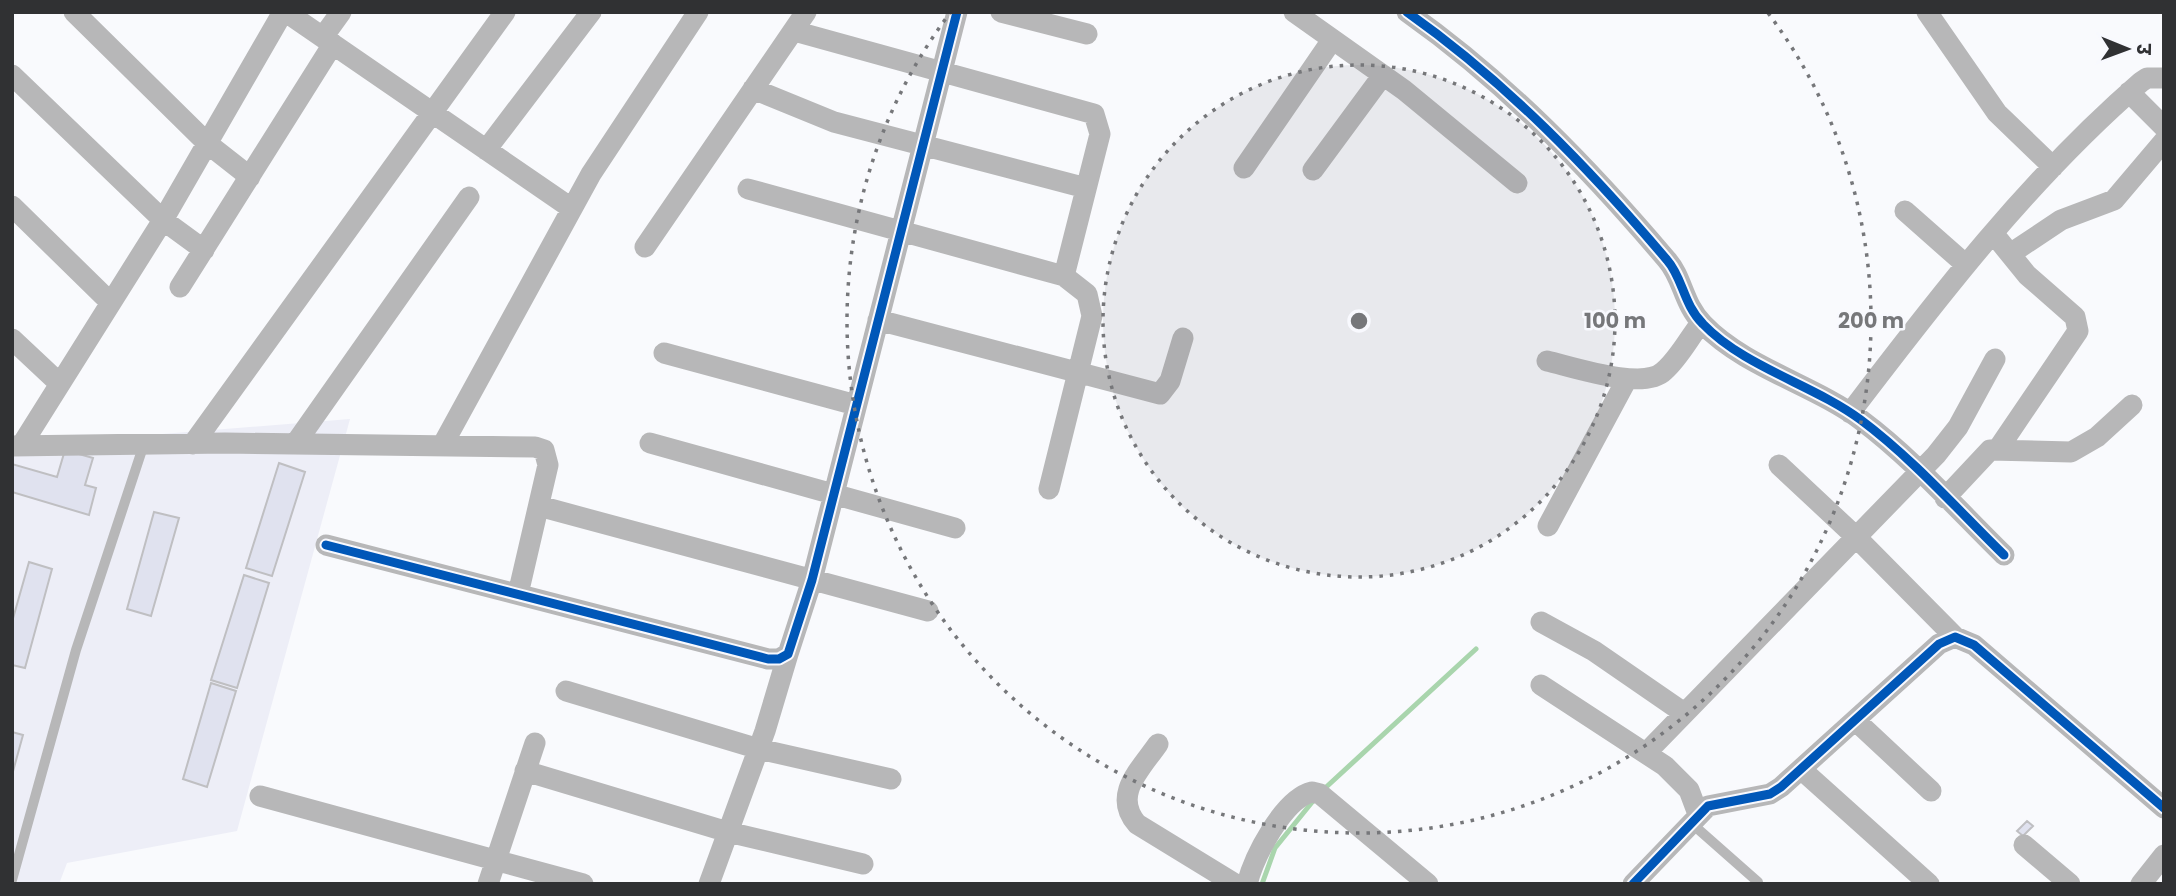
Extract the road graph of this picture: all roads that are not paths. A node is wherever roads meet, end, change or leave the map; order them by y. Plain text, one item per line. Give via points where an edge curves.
1 (74, 12) edge
2 (284, 12) edge
3 (341, 12) edge
4 (505, 12) edge
5 (591, 12) edge
6 (698, 12) edge
7 (806, 12) edge
8 (957, 12) edge
9 (1001, 12) edge
10 (1294, 12) edge
11 (1407, 12) edge
12 (1932, 14) edge
13 (793, 31) junction
14 (1087, 34) dead end
15 (1332, 40) junction
16 (328, 41) junction
17 (942, 74) junction
18 (12, 75) edge
19 (1382, 75) junction
20 (2164, 78) edge
21 (753, 89) junction
22 (2129, 92) junction
23 (432, 112) junction
24 (2164, 127) edge
25 (2164, 141) edge
26 (208, 144) junction
27 (923, 146) junction
28 (486, 150) junction
29 (2053, 167) junction
30 (1244, 168) dead end
31 (1312, 170) dead end
32 (250, 177) junction
33 (1517, 183) dead end
34 (1086, 188) junction
35 (748, 189) dead end
36 (469, 197) dead end
37 (12, 206) edge
38 (571, 208) junction
39 (1905, 211) dead end
40 (163, 220) junction
41 (901, 230) junction
42 (1993, 233) junction
43 (645, 247) dead end
44 (204, 250) junction
45 (2010, 254) junction
46 (1965, 264) junction
47 (1064, 276) junction
48 (180, 288) dead end
49 (110, 302) junction
50 (878, 320) junction
51 (1701, 323) junction
52 (1183, 338) dead end
53 (12, 339) edge
54 (664, 353) dead end
55 (1995, 359) dead end
56 (1547, 361) dead end
57 (1079, 374) junction
58 (1628, 379) junction
59 (60, 384) junction
60 (2132, 404) dead end
61 (856, 405) junction
62 (1850, 413) junction
63 (650, 443) dead end
64 (144, 444) junction
65 (193, 444) junction
66 (295, 444) junction
67 (17, 446) edge
68 (442, 446) junction
69 (1998, 449) junction
70 (1779, 465) dead end
71 (1919, 473) junction
72 (1049, 489) dead end
73 (833, 493) junction
74 (1945, 498) junction
75 (539, 506) junction
76 (1548, 526) dead end
77 (955, 528) dead end
78 (1855, 536) junction
79 (326, 545) dead end
80 (2004, 555) dead end
81 (812, 580) junction
82 (518, 594) junction
83 (928, 611) dead end
84 (1541, 622) dead end
85 (1955, 637) junction
86 (788, 654) junction
87 (1541, 685) dead end
88 (566, 691) dead end
89 (1684, 713) junction
90 (1856, 721) junction
91 (534, 743) dead end
92 (1157, 744) dead end
93 (759, 749) junction
94 (1646, 752) junction
95 (1802, 770) junction
96 (525, 771) junction
97 (891, 779) dead end
98 (1931, 791) dead end
99 (260, 796) dead end
100 (2164, 808) edge
101 (1694, 818) junction
102 (729, 832) junction
103 (2024, 845) dead end
104 (2164, 855) edge
105 (496, 859) junction
106 (863, 864) dead end
107 (12, 880) edge
108 (1758, 882) dead end
109 (488, 884) edge
110 (583, 884) edge
111 (709, 884) edge
112 (1236, 884) edge
113 (1247, 884) edge
114 (1428, 884) edge
115 (1633, 884) edge
116 (1929, 884) edge
117 (2070, 884) edge
118 (2141, 884) edge

1 - 26 street
2 - 16 street
2 - 26 street
3 - 16 street
4 - 23 street
5 - 28 street
6 - 38 street
7 - 13 street
8 - 17 street
9 - 14 street
10 - 15 street
11 - 51 street via 1498,82 1581,163 1670,264
12 - 29 street via 1997,113
13 - 17 street
13 - 21 street
15 - 19 street
15 - 30 street
16 - 23 street
16 - 32 street
17 - 27 street
17 - 34 street via 1094,114 1100,134
18 - 40 street
19 - 31 street
19 - 33 street
20 - 22 street via 2147,78
21 - 27 street via 834,121
21 - 43 street
22 - 24 street
22 - 29 street
23 - 28 street
23 - 65 street
25 - 45 street via 2114,200 2061,220
26 - 32 street
26 - 40 street
27 - 34 street
27 - 41 street
28 - 38 street
29 - 42 street
32 - 44 street
34 - 47 street
35 - 41 street
36 - 66 street
37 - 49 street
38 - 68 street
39 - 46 street
40 - 44 street
40 - 49 street
41 - 47 street
41 - 50 street
42 - 45 street
42 - 46 street
44 - 48 street
45 - 69 street via 2043,292 2075,317 2078,331
46 - 62 street
47 - 57 street via 1087,294 1091,303
49 - 59 street
50 - 57 street
50 - 61 street
51 - 58 street via 1663,373 1651,379
51 - 62 street via 1733,347
52 - 57 street via 1170,381 1160,394
53 - 59 street
54 - 61 street
55 - 71 street via 1958,427
56 - 58 street
57 - 72 street
58 - 76 street
59 - 67 street
60 - 69 street via 2097,437 2071,452
61 - 73 street
62 - 71 street
63 - 73 street
64 - 65 street
64 - 67 street
64 - 107 lane via 76,650
65 - 66 street
66 - 68 street
68 - 75 street via 544,450 548,465
69 - 74 street via 1982,455
70 - 78 street
71 - 74 street
71 - 78 street
73 - 77 street
73 - 81 street
74 - 80 street
75 - 81 street
75 - 82 street
78 - 85 street
78 - 89 street
79 - 82 street
81 - 83 street
81 - 86 street
82 - 86 street via 768,659
84 - 89 street via 1594,651
85 - 90 street via 1939,645
85 - 100 street via 1974,645
86 - 93 street
87 - 94 street
88 - 93 street
89 - 94 street
90 - 95 street
90 - 98 street
91 - 96 street
92 - 112 street via 1125,795 1129,816
93 - 97 street
93 - 102 street
94 - 101 street via 1683,781
95 - 101 street via 1770,793 1716,802
95 - 116 street
96 - 102 street
96 - 105 street
99 - 105 street
101 - 108 lane
101 - 115 street
102 - 106 street
102 - 111 street
103 - 117 street
104 - 118 street
105 - 109 street
105 - 110 street
113 - 114 street via 1266,837 1299,798 1312,792

